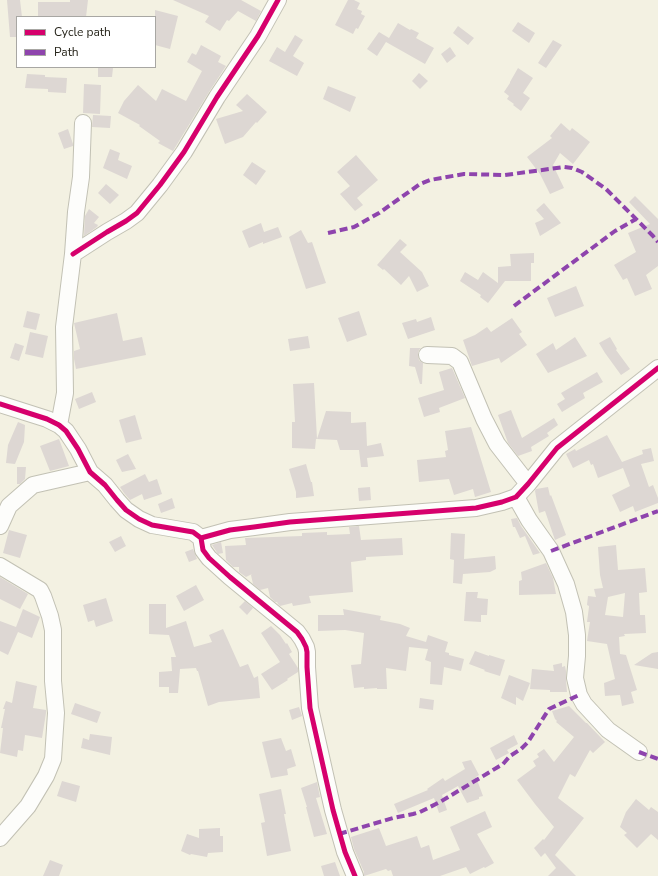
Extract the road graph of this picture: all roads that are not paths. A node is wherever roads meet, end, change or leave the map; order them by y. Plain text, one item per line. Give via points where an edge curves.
1 (278, 0) edge
2 (83, 123) dead end
3 (72, 254) junction
4 (427, 355) dead end
5 (658, 368) edge
6 (0, 404) edge
7 (59, 425) junction
8 (90, 472) junction
9 (528, 484) junction
10 (516, 497) junction
11 (0, 526) edge
12 (201, 538) junction
13 (0, 566) edge
14 (639, 752) dead end
15 (0, 838) edge
16 (355, 876) edge

1 - 3 street via 258,36 160,186 137,213
2 - 3 street via 81,177
3 - 7 street via 64,327 65,393
4 - 9 street via 452,356 460,362 497,444
5 - 9 street via 557,448
6 - 7 street
7 - 8 street via 78,448
8 - 11 street via 33,485 9,506
8 - 12 street via 126,510 139,519 152,525 193,532
9 - 10 street
10 - 12 street via 476,508 290,522 230,530
10 - 14 street via 551,551 566,584 577,635 575,678 579,695 608,730
12 - 16 street via 203,550 209,558 297,632 306,647 310,708 333,810
13 - 15 street via 40,590 43,596 53,630 52,681 56,713 53,759 46,776 28,806

